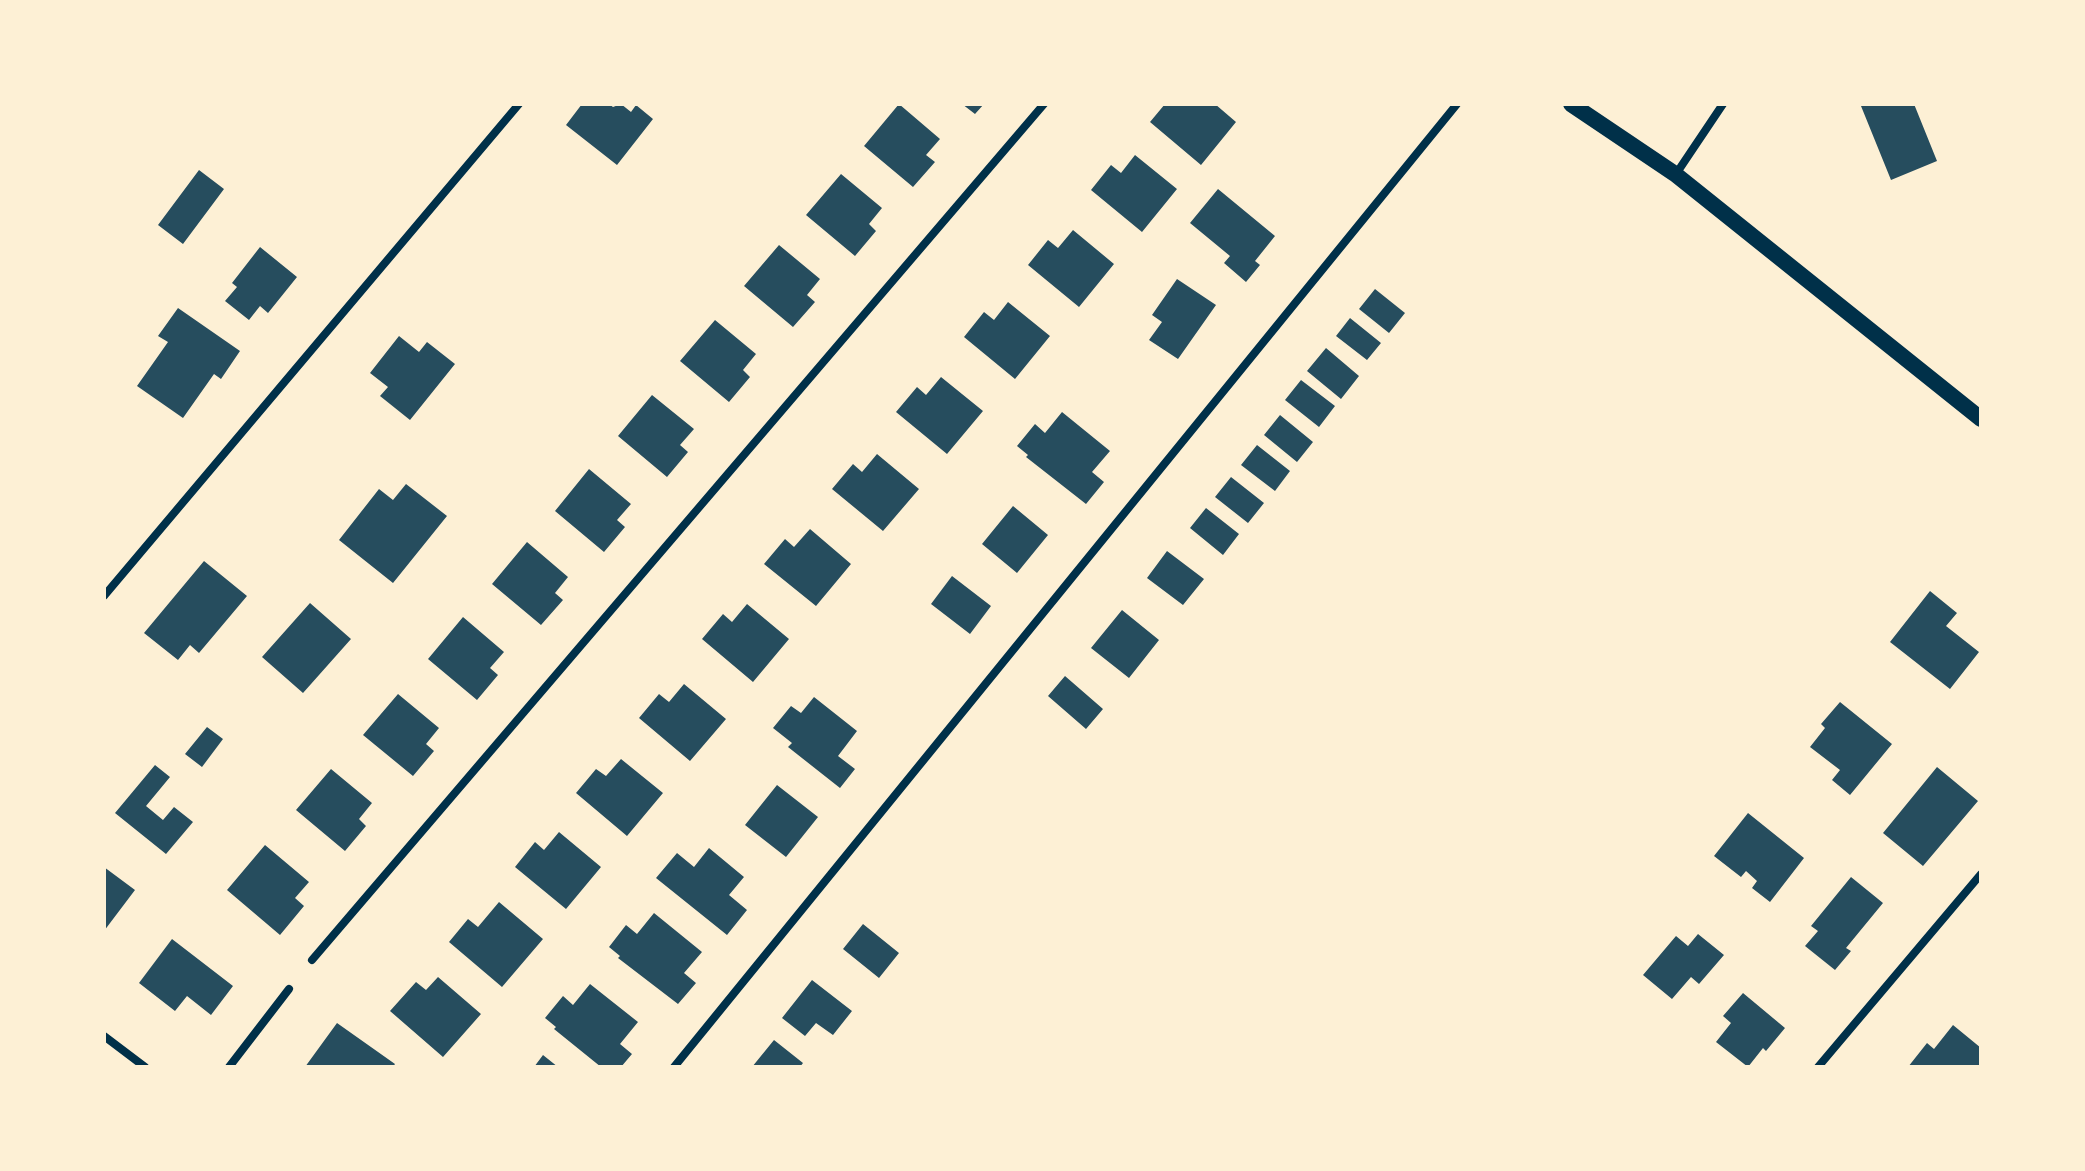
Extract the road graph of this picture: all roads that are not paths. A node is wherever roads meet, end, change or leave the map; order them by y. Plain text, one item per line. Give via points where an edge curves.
1 (519, 104) edge
2 (1044, 104) edge
3 (1457, 104) edge
4 (1571, 104) edge
5 (1723, 104) edge
6 (1675, 174) junction
7 (1981, 419) edge
8 (104, 596) edge
9 (1981, 874) edge
10 (312, 960) dead end
11 (289, 989) dead end
12 (104, 1036) edge
13 (145, 1067) edge
14 (229, 1067) edge
15 (674, 1067) edge
16 (1818, 1067) edge

1 - 8 street
2 - 10 street
3 - 15 street
4 - 6 main road
5 - 6 street
6 - 7 main road
9 - 16 street
11 - 14 street
12 - 13 street

